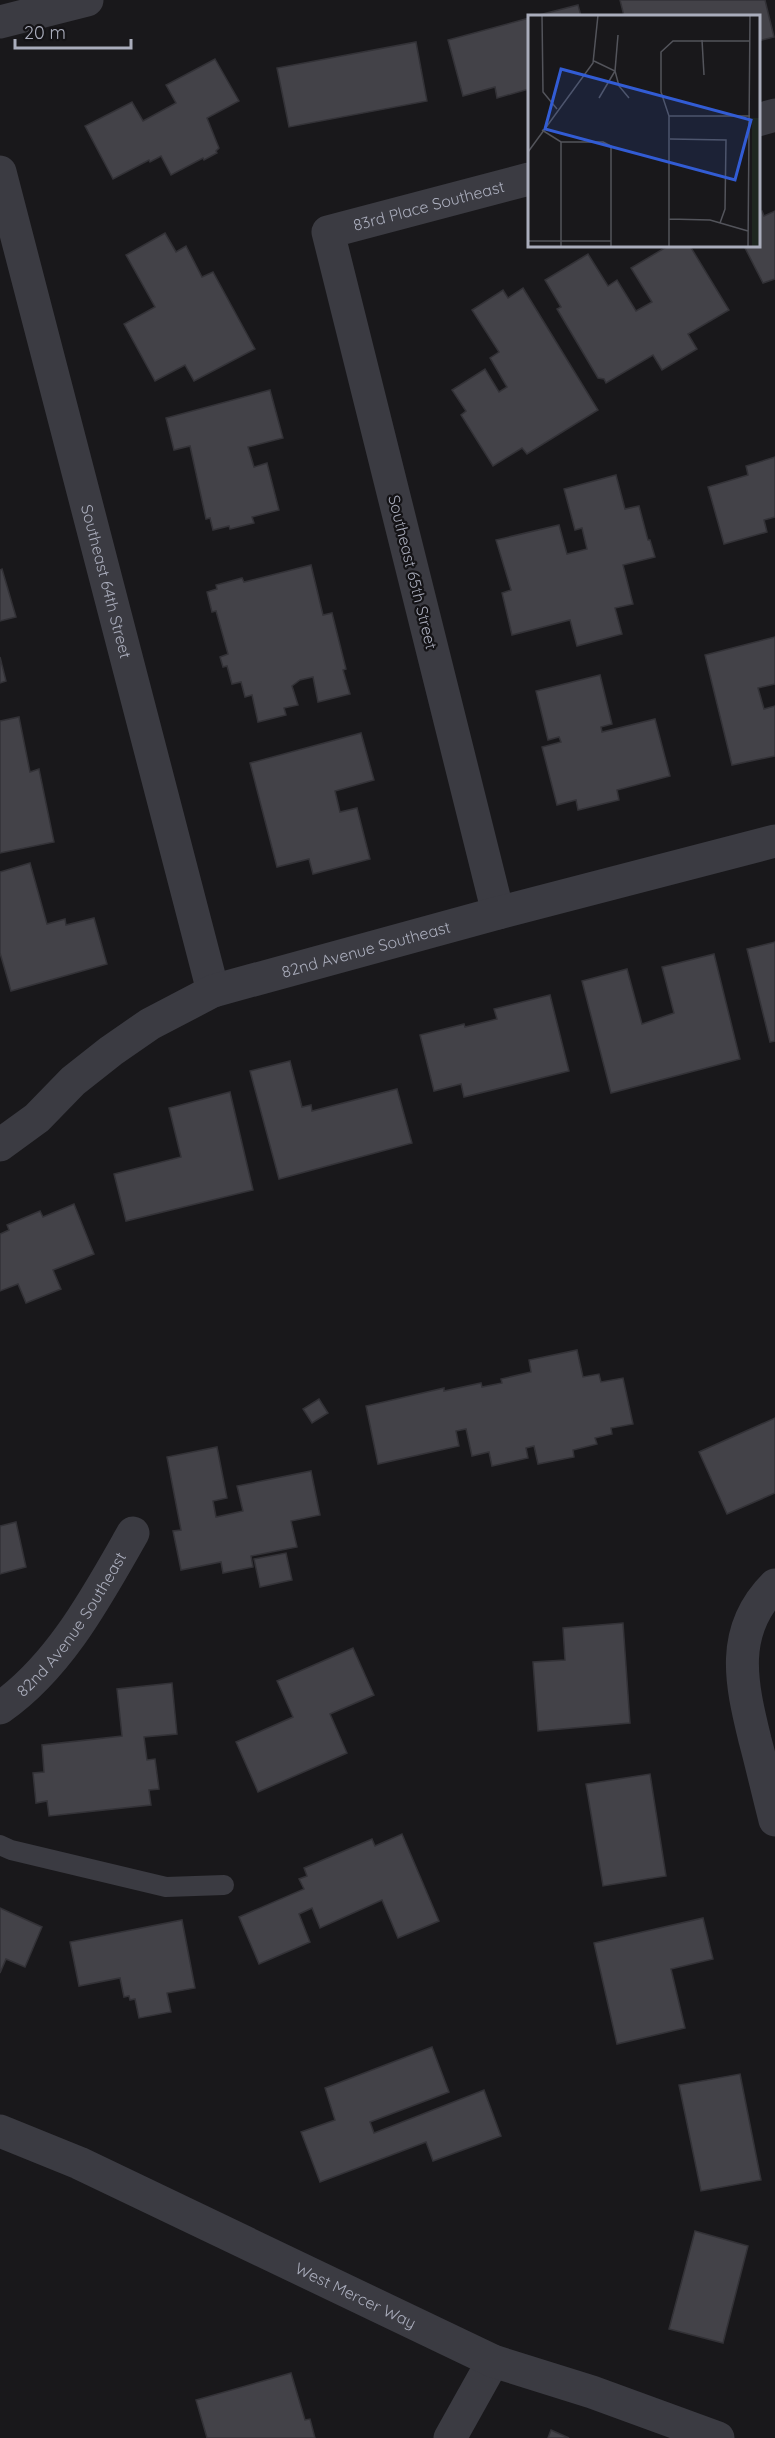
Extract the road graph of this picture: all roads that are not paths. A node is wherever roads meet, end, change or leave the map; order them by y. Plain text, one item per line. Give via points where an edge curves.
1 (87, 0) edge
2 (0, 22) edge
3 (775, 115) edge
4 (760, 120) edge
5 (0, 172) edge
6 (528, 179) edge
7 (328, 232) joint
8 (775, 841) edge
9 (498, 913) junction
10 (213, 991) junction
11 (0, 1145) edge
12 (133, 1533) dead end
13 (775, 1585) edge
14 (0, 1708) edge
15 (775, 1820) edge
16 (0, 1845) edge
17 (224, 1885) dead end
18 (0, 2131) edge
19 (493, 2361) junction
20 (450, 2438) edge
21 (718, 2438) edge

1 - 2 street
3 - 4 street
5 - 10 street, Southeast 64th Street
6 - 7 street, 83rd Place Southeast
7 - 9 street, Southeast 65th Street
8 - 9 street, 82nd Avenue Southeast
9 - 10 street, 82nd Avenue Southeast
10 - 11 street, 82nd Avenue Southeast via 111,1050 37,1118
12 - 14 street, 82nd Avenue Southeast via 84,1615 49,1663 22,1692
13 - 15 street via 752,1615 743,1643 741,1668 744,1696
16 - 17 lane via 166,1887
18 - 19 street, West Mercer Way via 79,2163
19 - 20 street
19 - 21 street, West Mercer Way via 599,2394

